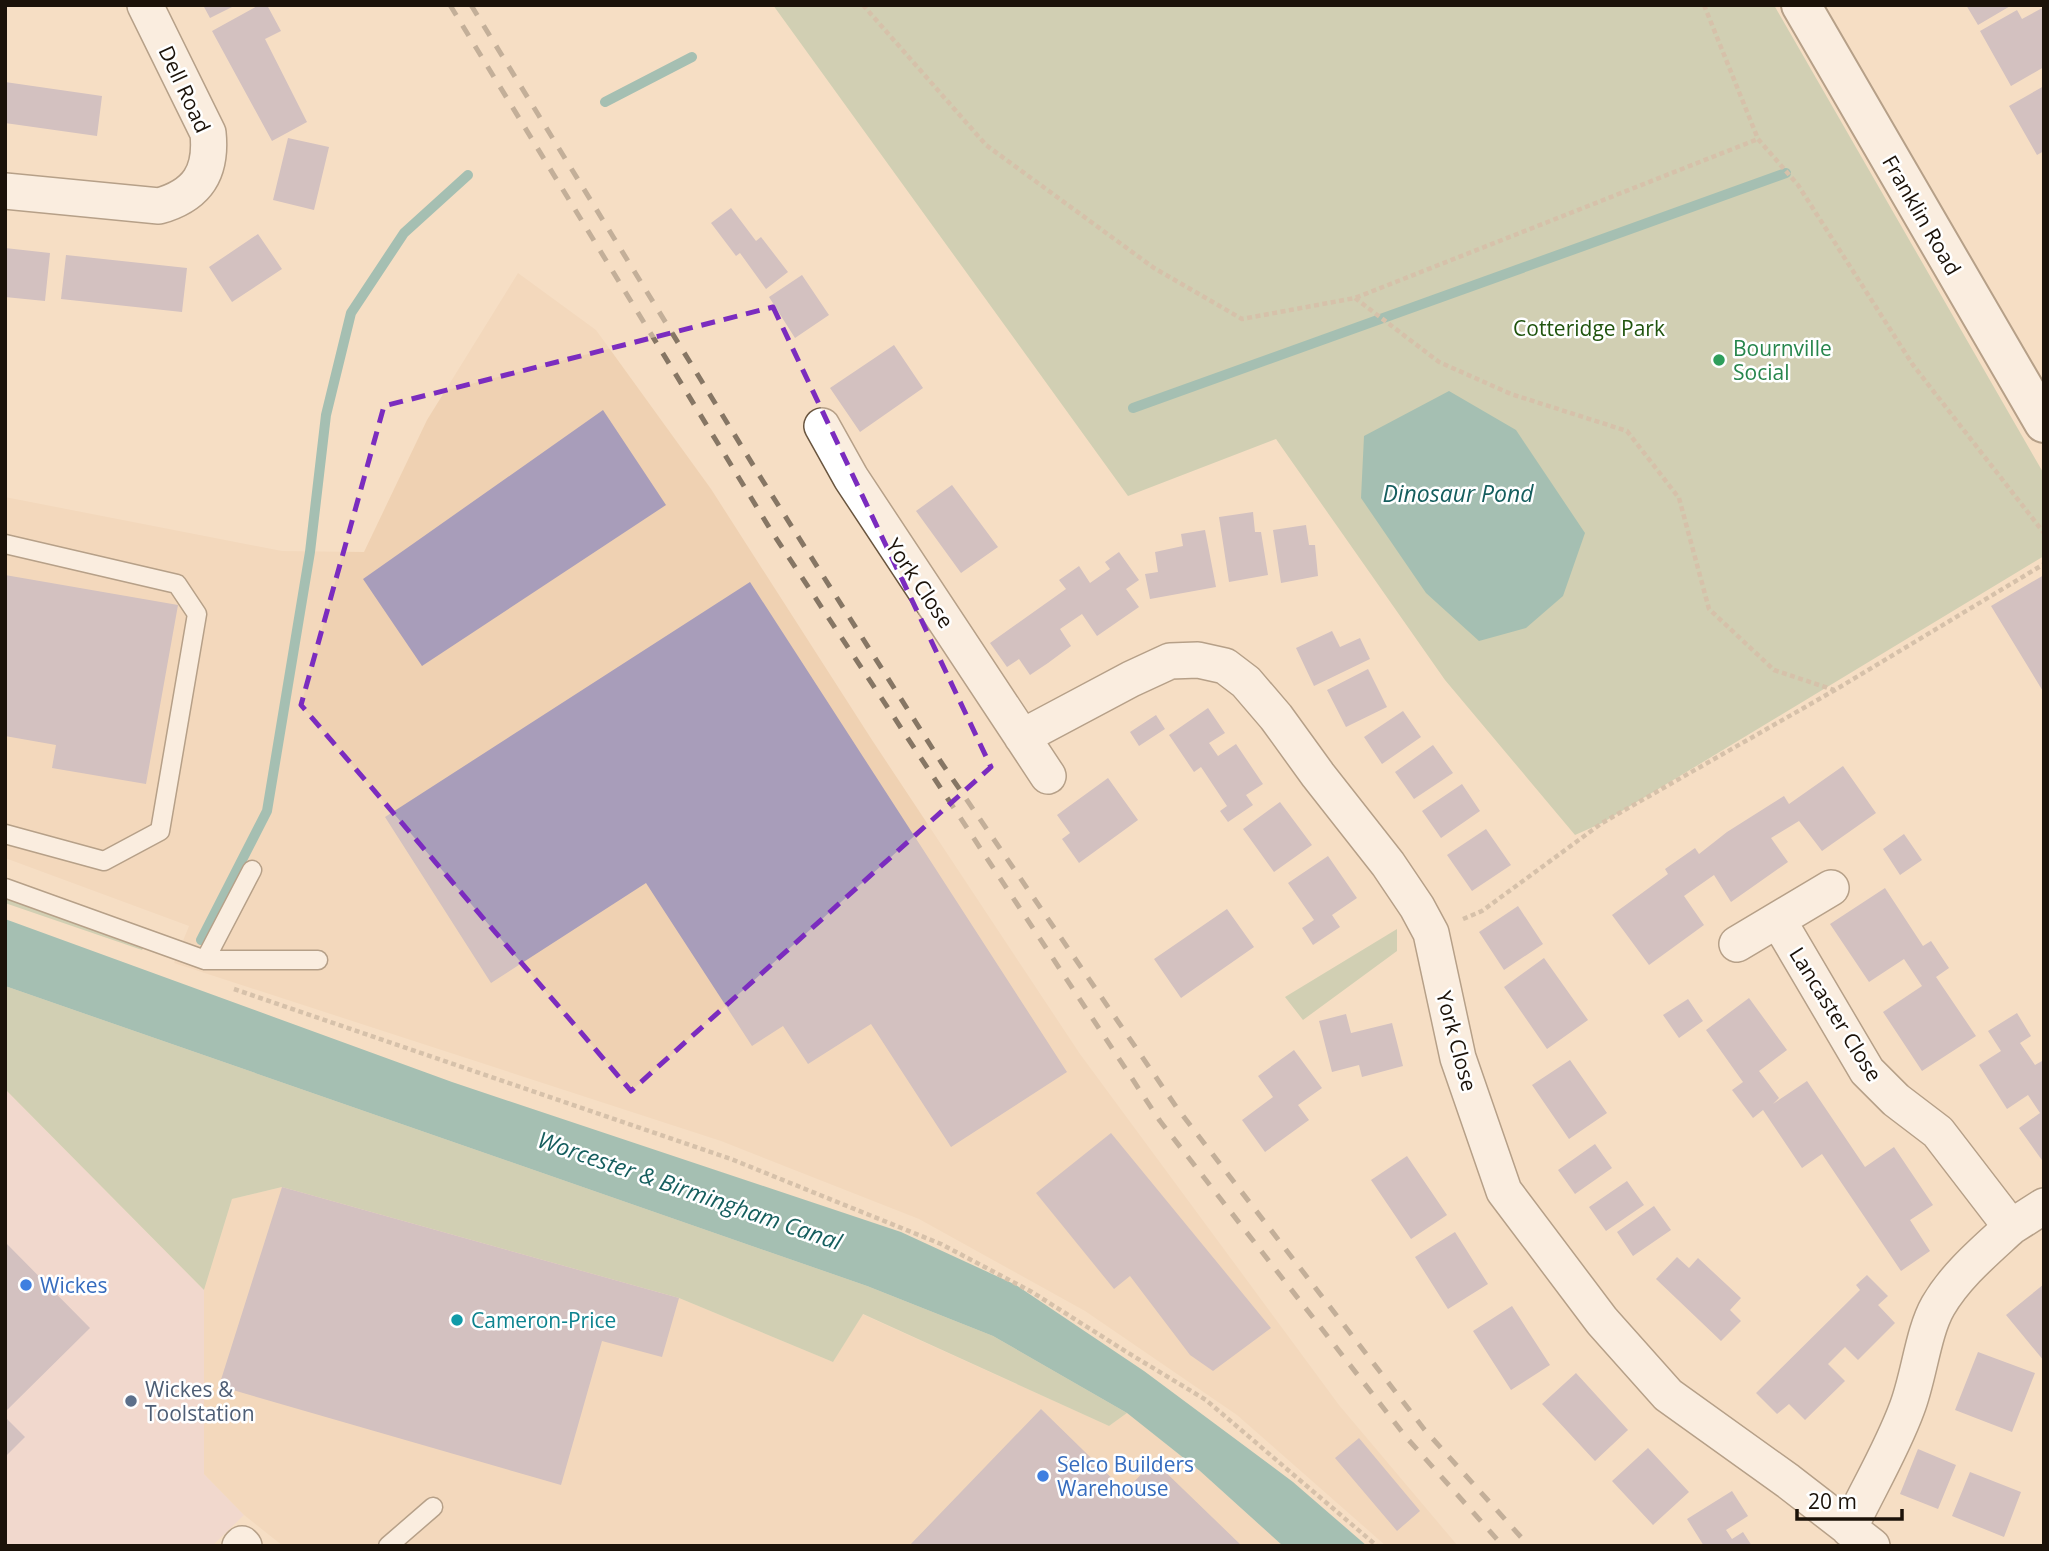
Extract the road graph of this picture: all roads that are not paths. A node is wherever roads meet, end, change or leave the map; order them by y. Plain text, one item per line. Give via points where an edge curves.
1 (145, 5) edge
2 (1801, 5) edge
3 (5, 191) edge
4 (2044, 423) edge
5 (821, 426) dead end
6 (5, 544) edge
7 (1022, 737) junction
8 (1048, 776) dead end
9 (5, 834) edge
10 (252, 870) dead end
11 (5, 888) edge
12 (1831, 888) dead end
13 (1778, 920) junction
14 (1737, 944) dead end
15 (205, 960) junction
16 (318, 960) dead end
17 (2044, 1206) edge
18 (2011, 1227) junction
19 (433, 1507) dead end
20 (1860, 1537) edge
21 (388, 1546) edge

1 - 3 street, Dell Road via 208,132 210,152 195,188 179,200 159,206
2 - 4 street, Franklin Road
5 - 7 street, York Close
6 - 9 lane via 177,584 197,614 160,831 104,862
7 - 8 street, York Close
7 - 20 street, York Close via 1170,661 1198,660 1225,666 1245,682 1388,863 1417,907 1430,933 1458,1058 1504,1191 1602,1321 1668,1395
10 - 15 lane
11 - 15 lane
12 - 13 street
13 - 14 street
13 - 18 street, Lancaster Close via 1867,1071 1938,1132
15 - 16 lane
17 - 18 street
18 - 20 street via 1971,1264 1937,1307 1907,1410
19 - 21 lane

